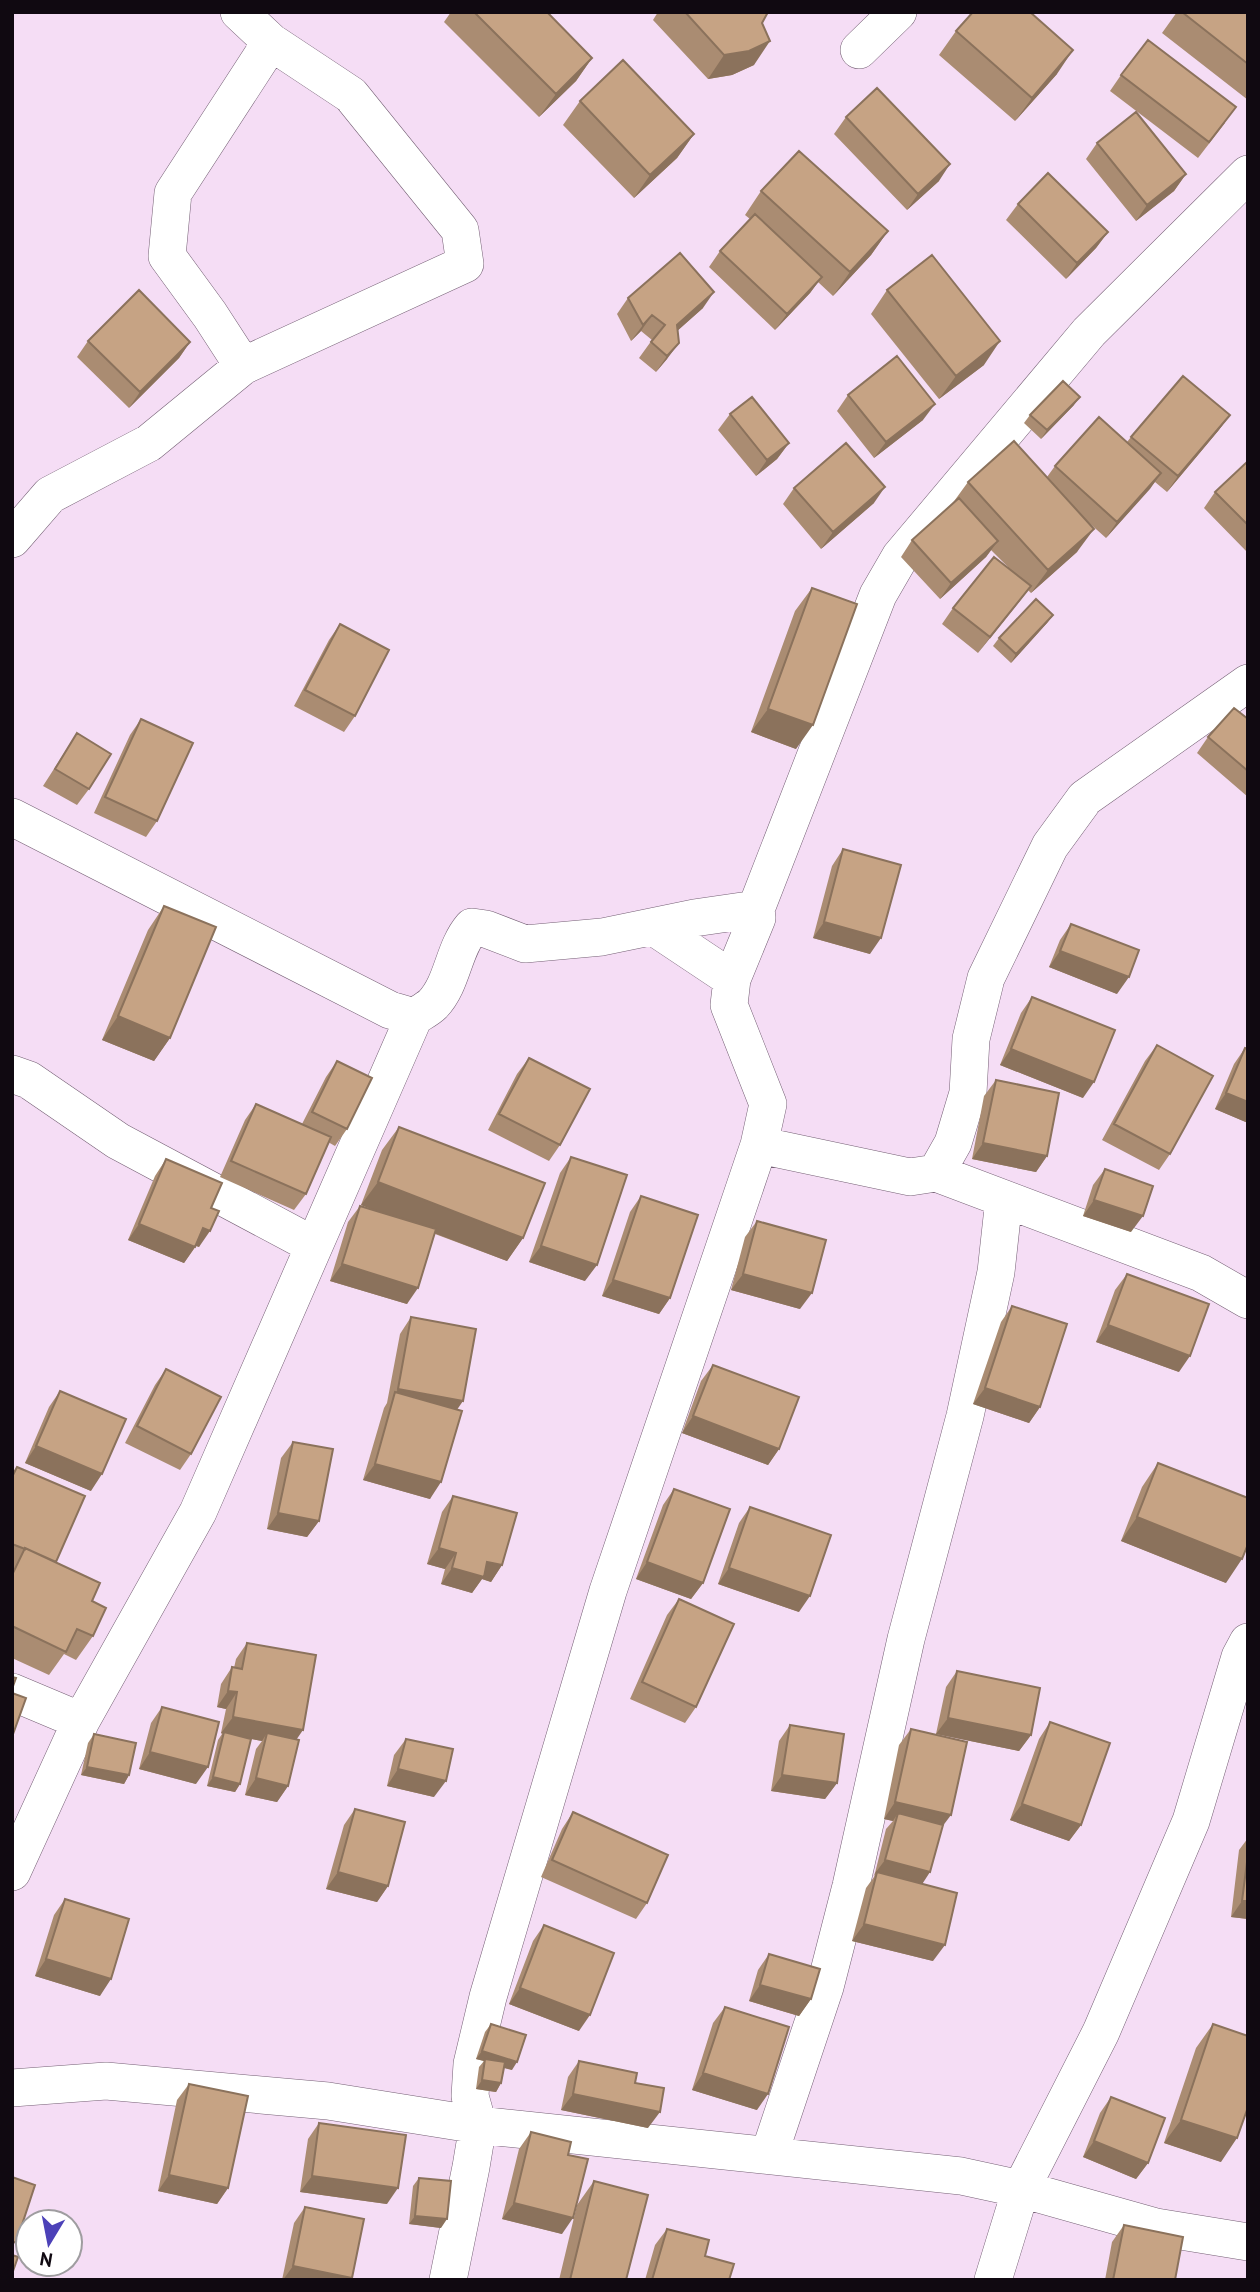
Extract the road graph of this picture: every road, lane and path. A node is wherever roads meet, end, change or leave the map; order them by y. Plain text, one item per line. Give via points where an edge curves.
1 (239, 12) edge
2 (898, 12) edge
3 (271, 42) junction
4 (859, 50) dead end
5 (1248, 174) edge
6 (243, 366) junction
7 (12, 539) edge
8 (1248, 683) edge
9 (12, 817) edge
10 (756, 909) junction
11 (654, 927) junction
12 (732, 979) junction
13 (414, 1017) junction
14 (12, 1074) edge
15 (759, 1145) junction
16 (936, 1173) junction
17 (1004, 1199) junction
18 (313, 1245) junction
19 (1248, 1300) edge
20 (1248, 1642) edge
21 (12, 1692) edge
22 (81, 1721) junction
23 (12, 1872) edge
24 (12, 2088) edge
25 (478, 2125) junction
26 (768, 2155) junction
27 (1021, 2189) junction
28 (1248, 2242) edge
29 (448, 2280) edge
30 (993, 2280) edge

1 - 3 street
2 - 4 street
3 - 6 street via 173,193 167,256
3 - 6 street via 351,95 460,230 466,264
5 - 10 street via 1089,332 900,557 878,595
6 - 7 street via 149,443 51,495
8 - 16 street via 1085,798 1050,846 986,978 971,1039 968,1093 953,1143
9 - 13 street via 390,1010
10 - 11 street
10 - 12 street via 757,918
11 - 12 street
11 - 13 street via 525,944 472,927 463,937 444,987 432,1004
12 - 15 street via 729,1005 768,1104
13 - 18 street
14 - 18 street via 29,1080 118,1141
15 - 16 street via 910,1177
15 - 25 street via 607,1591 488,1997 471,2064 470,2095
16 - 17 street
17 - 19 street via 1201,1273
17 - 26 street via 996,1272 965,1416 906,1639 851,1886 825,1987
18 - 22 street via 198,1513
20 - 27 street via 1191,1821 1101,2032
21 - 22 street
22 - 23 street
24 - 25 street via 106,2081 328,2101
25 - 26 street
25 - 29 street
26 - 27 street via 961,2176
27 - 28 street via 1156,2227
27 - 30 street

